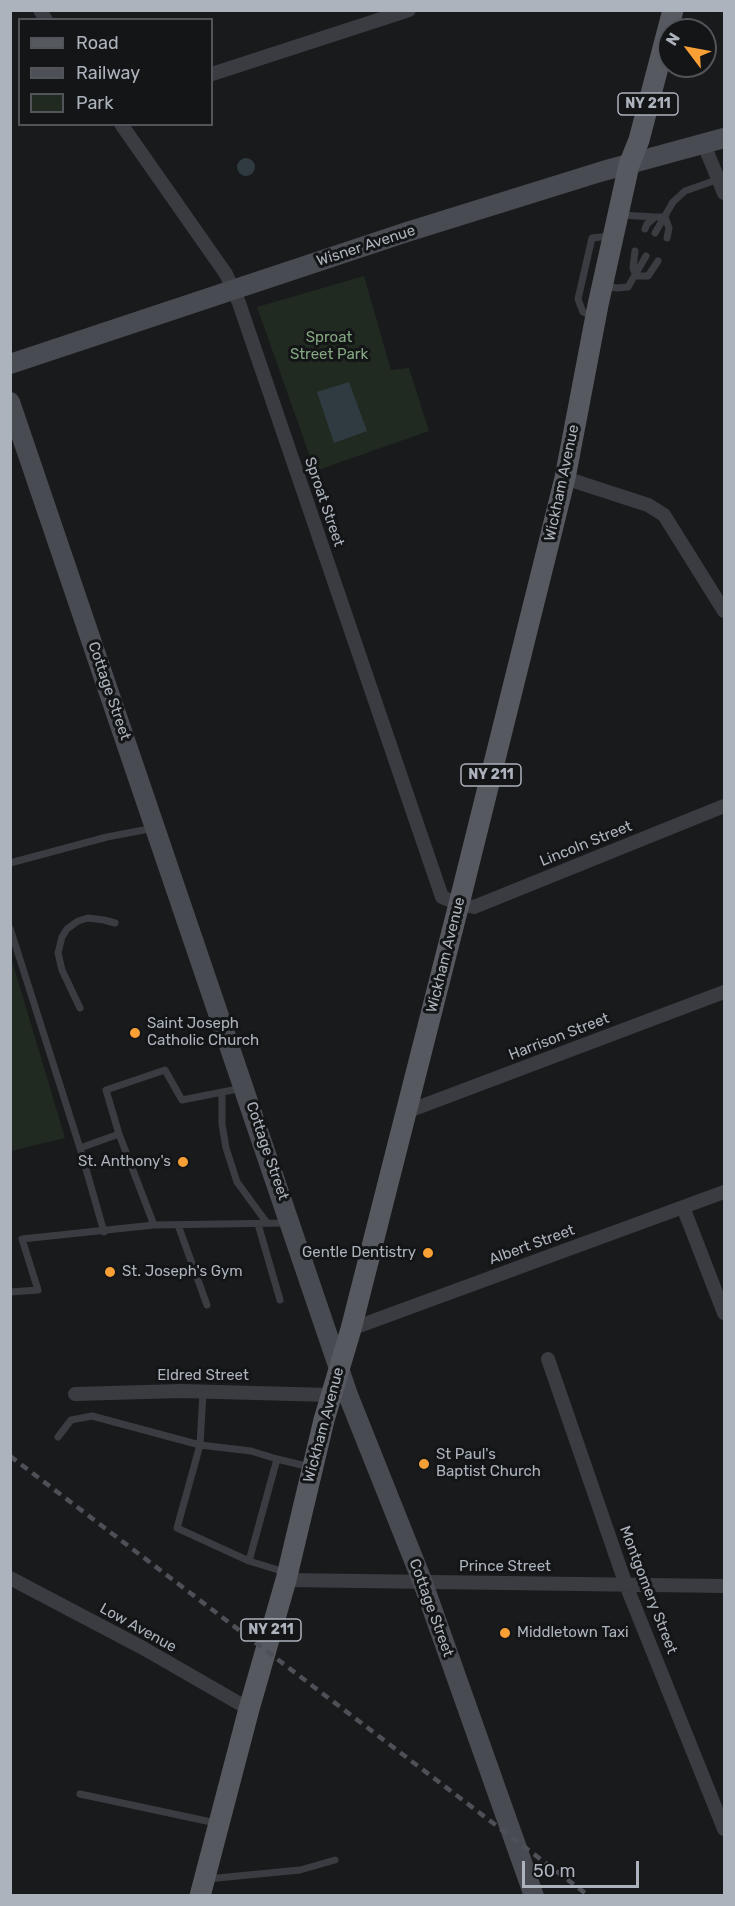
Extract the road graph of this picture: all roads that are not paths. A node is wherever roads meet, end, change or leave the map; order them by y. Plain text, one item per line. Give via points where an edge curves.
1 (409, 10) edge
2 (673, 10) edge
3 (213, 74) edge
4 (122, 126) edge
5 (724, 138) edge
6 (704, 145) junction
7 (629, 165) junction
8 (718, 179) junction
9 (724, 193) edge
10 (618, 215) junction
11 (655, 217) junction
12 (665, 217) junction
13 (645, 229) dead end
14 (655, 233) dead end
15 (613, 236) junction
16 (667, 238) dead end
17 (635, 251) dead end
18 (646, 256) dead end
19 (658, 261) dead end
20 (636, 276) junction
21 (602, 285) junction
22 (234, 291) junction
23 (595, 317) junction
24 (10, 364) edge
25 (10, 402) edge
26 (565, 478) junction
27 (724, 610) edge
28 (724, 806) edge
29 (156, 827) junction
30 (10, 863) edge
31 (459, 904) junction
32 (115, 923) dead end
33 (10, 928) edge
34 (724, 992) edge
35 (80, 1008) dead end
36 (245, 1088) junction
37 (222, 1094) junction
38 (406, 1112) junction
39 (119, 1134) junction
40 (80, 1148) junction
41 (724, 1192) edge
42 (683, 1207) junction
43 (267, 1223) junction
44 (291, 1223) junction
45 (258, 1224) junction
46 (154, 1225) junction
47 (178, 1225) junction
48 (104, 1232) junction
49 (10, 1292) edge
50 (280, 1300) dead end
51 (207, 1305) dead end
52 (724, 1313) edge
53 (351, 1329) junction
54 (549, 1359) dead end
55 (340, 1364) junction
56 (203, 1392) junction
57 (75, 1394) dead end
58 (330, 1395) junction
59 (58, 1437) dead end
60 (200, 1445) junction
61 (277, 1459) junction
62 (312, 1468) junction
63 (249, 1561) junction
64 (287, 1577) junction
65 (10, 1578) edge
66 (423, 1583) junction
67 (626, 1584) junction
68 (724, 1586) edge
69 (249, 1709) junction
70 (80, 1794) dead end
71 (219, 1824) junction
72 (724, 1829) edge
73 (335, 1860) dead end
74 (202, 1887) edge
75 (534, 1896) edge

1 - 3 street
2 - 7 main road, Wickham Avenue / NY 211
4 - 22 street, Sproat Street
5 - 6 street, Wisner Avenue
6 - 7 street, Wisner Avenue
6 - 8 street
7 - 10 main road, Wickham Avenue / NY 211
7 - 22 street, Wisner Avenue via 407,232
8 - 9 street
8 - 12 lane via 685,191
10 - 11 lane
10 - 15 main road, Wickham Avenue / NY 211
11 - 12 lane
11 - 13 lane
12 - 14 lane
12 - 16 lane
15 - 21 main road, Wickham Avenue / NY 211
15 - 23 lane via 592,238 578,299 583,312
17 - 20 lane
18 - 20 lane
19 - 20 lane via 648,276
20 - 21 lane via 628,286
21 - 23 main road, Wickham Avenue / NY 211
22 - 24 street, Wisner Avenue
22 - 31 street, Sproat Street via 442,897
23 - 26 main road, Wickham Avenue / NY 211
25 - 29 street, Cottage Street
26 - 27 street via 648,505 664,515
26 - 31 main road, Wickham Avenue / NY 211
28 - 31 street, Lincoln Street via 474,907
29 - 30 lane
29 - 36 street, Cottage Street
31 - 38 main road, Wickham Avenue / NY 211
32 - 35 lane via 88,918 67,929 62,937 58,953 62,970
33 - 40 lane
34 - 38 street, Harrison Street
36 - 37 lane
36 - 44 street, Cottage Street
37 - 39 lane via 182,1100 165,1070 106,1090
37 - 43 lane via 226,1148 237,1182
38 - 53 main road, Wickham Avenue / NY 211
39 - 40 lane
39 - 46 lane
40 - 48 lane
41 - 42 street, Albert Street
42 - 52 street
42 - 53 street, Albert Street
43 - 44 lane
43 - 45 lane
44 - 55 street, Cottage Street
45 - 47 lane
45 - 50 lane
46 - 47 lane
46 - 48 lane
47 - 51 lane
48 - 49 lane via 22,1239 38,1290
53 - 55 main road, Wickham Avenue / NY 211
54 - 67 street, Montgomery Street
55 - 58 main road, Wickham Avenue / NY 211
55 - 66 street, Cottage Street via 348,1395
56 - 57 street, Eldred Street
56 - 58 street, Eldred Street
56 - 60 lane
58 - 62 main road, Wickham Avenue / NY 211
59 - 60 lane via 71,1420 92,1416
60 - 61 lane via 251,1451
60 - 63 lane via 177,1528
61 - 62 lane
61 - 63 lane
62 - 64 main road, Wickham Avenue / NY 211
63 - 64 lane
64 - 66 street, Prince Street
64 - 69 main road, Wickham Avenue / NY 211
65 - 69 street, Low Avenue
66 - 67 street, Prince Street
66 - 75 street, Cottage Street
67 - 68 street, Prince Street
67 - 72 street, Montgomery Street
69 - 71 main road, Wickham Avenue / NY 211
70 - 71 lane
71 - 74 main road, Wickham Avenue / NY 211
73 - 74 lane via 300,1870 218,1879

